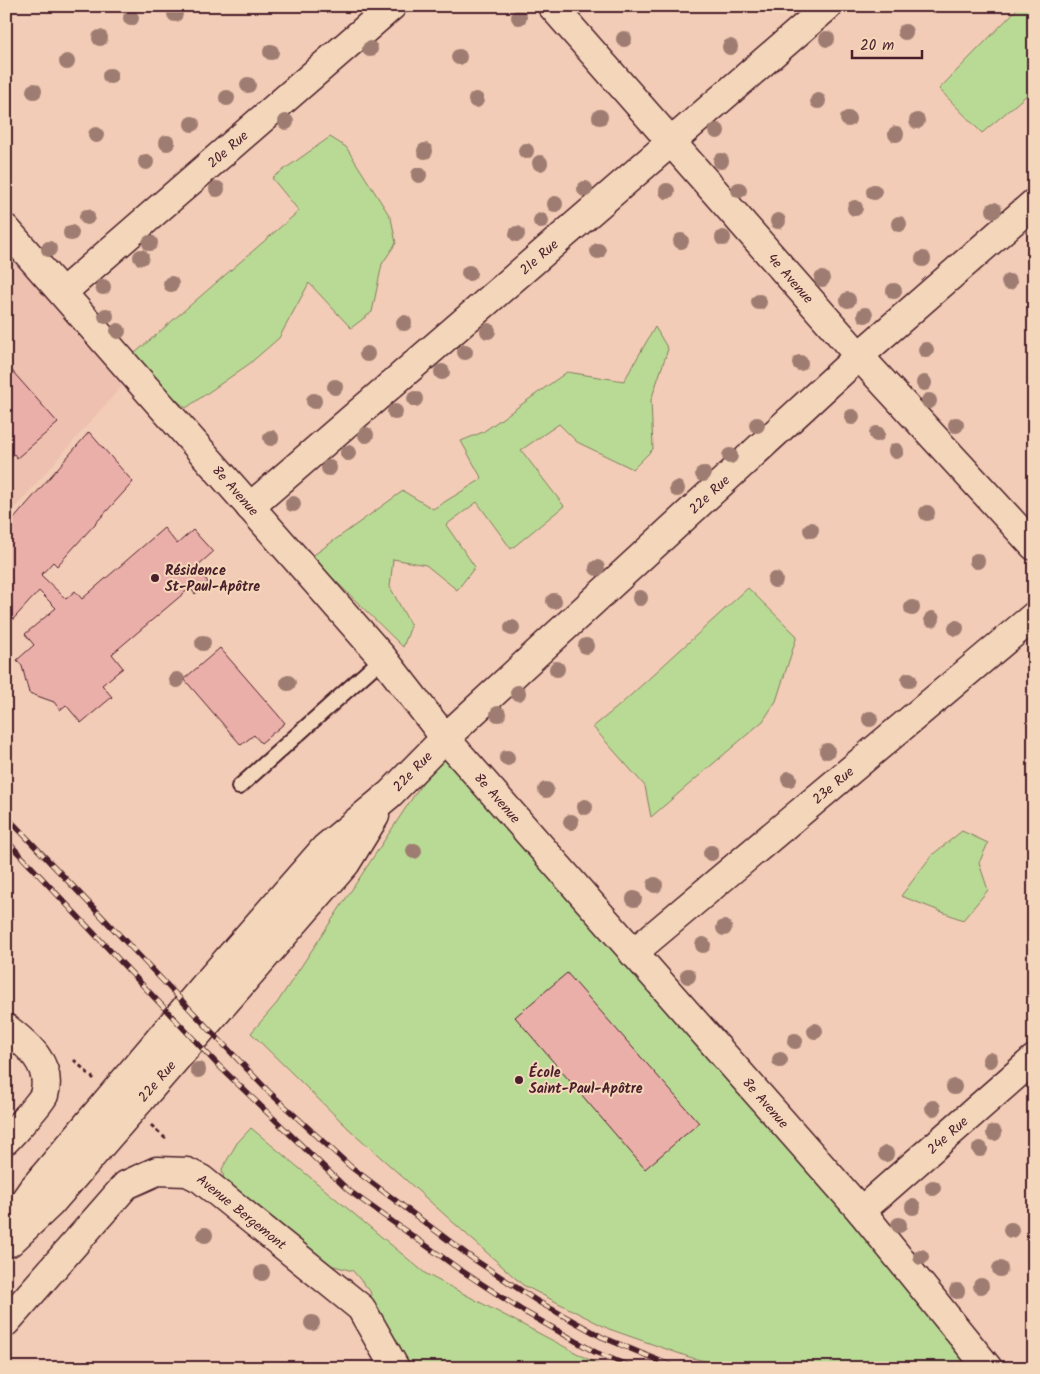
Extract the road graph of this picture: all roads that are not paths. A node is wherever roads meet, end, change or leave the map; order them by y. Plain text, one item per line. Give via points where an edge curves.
1 (392, 6) edge
2 (552, 6) edge
3 (828, 6) edge
4 (671, 142) junction
5 (1034, 203) edge
6 (6, 229) edge
7 (63, 292) junction
8 (859, 356) junction
9 (250, 506) junction
10 (1034, 546) edge
11 (1034, 616) edge
12 (383, 658) junction
13 (445, 738) junction
14 (239, 786) dead end
15 (390, 794) junction
16 (633, 953) junction
17 (6, 1028) edge
18 (1034, 1059) edge
19 (6, 1140) edge
20 (861, 1211) junction
21 (6, 1227) edge
22 (6, 1245) edge
23 (6, 1322) edge
24 (395, 1368) edge
25 (988, 1368) edge

1 - 7 street, 20e Rue
2 - 4 street, 4e Avenue
3 - 4 street, 21e Rue
4 - 8 street, 4e Avenue
4 - 9 street, 21e Rue
5 - 8 street, 22e Rue
6 - 7 street, 8e Avenue
7 - 9 street, 8e Avenue
8 - 10 street, 4e Avenue
8 - 13 street, 22e Rue
9 - 12 street, 8e Avenue
11 - 16 street, 23e Rue
12 - 13 street, 8e Avenue
12 - 14 lane
13 - 15 street, 22e Rue
13 - 16 street, 8e Avenue
15 - 21 street, 22e Rue via 324,848 32,1190
15 - 22 street, 22e Rue via 340,870 50,1204
16 - 20 street, 8e Avenue
17 - 19 street via 28,1045 45,1071 44,1095
18 - 20 street, 24e Rue
20 - 25 street, 8e Avenue
23 - 24 street, Avenue Bergemont via 126,1185 157,1171 186,1172 201,1179 361,1308

